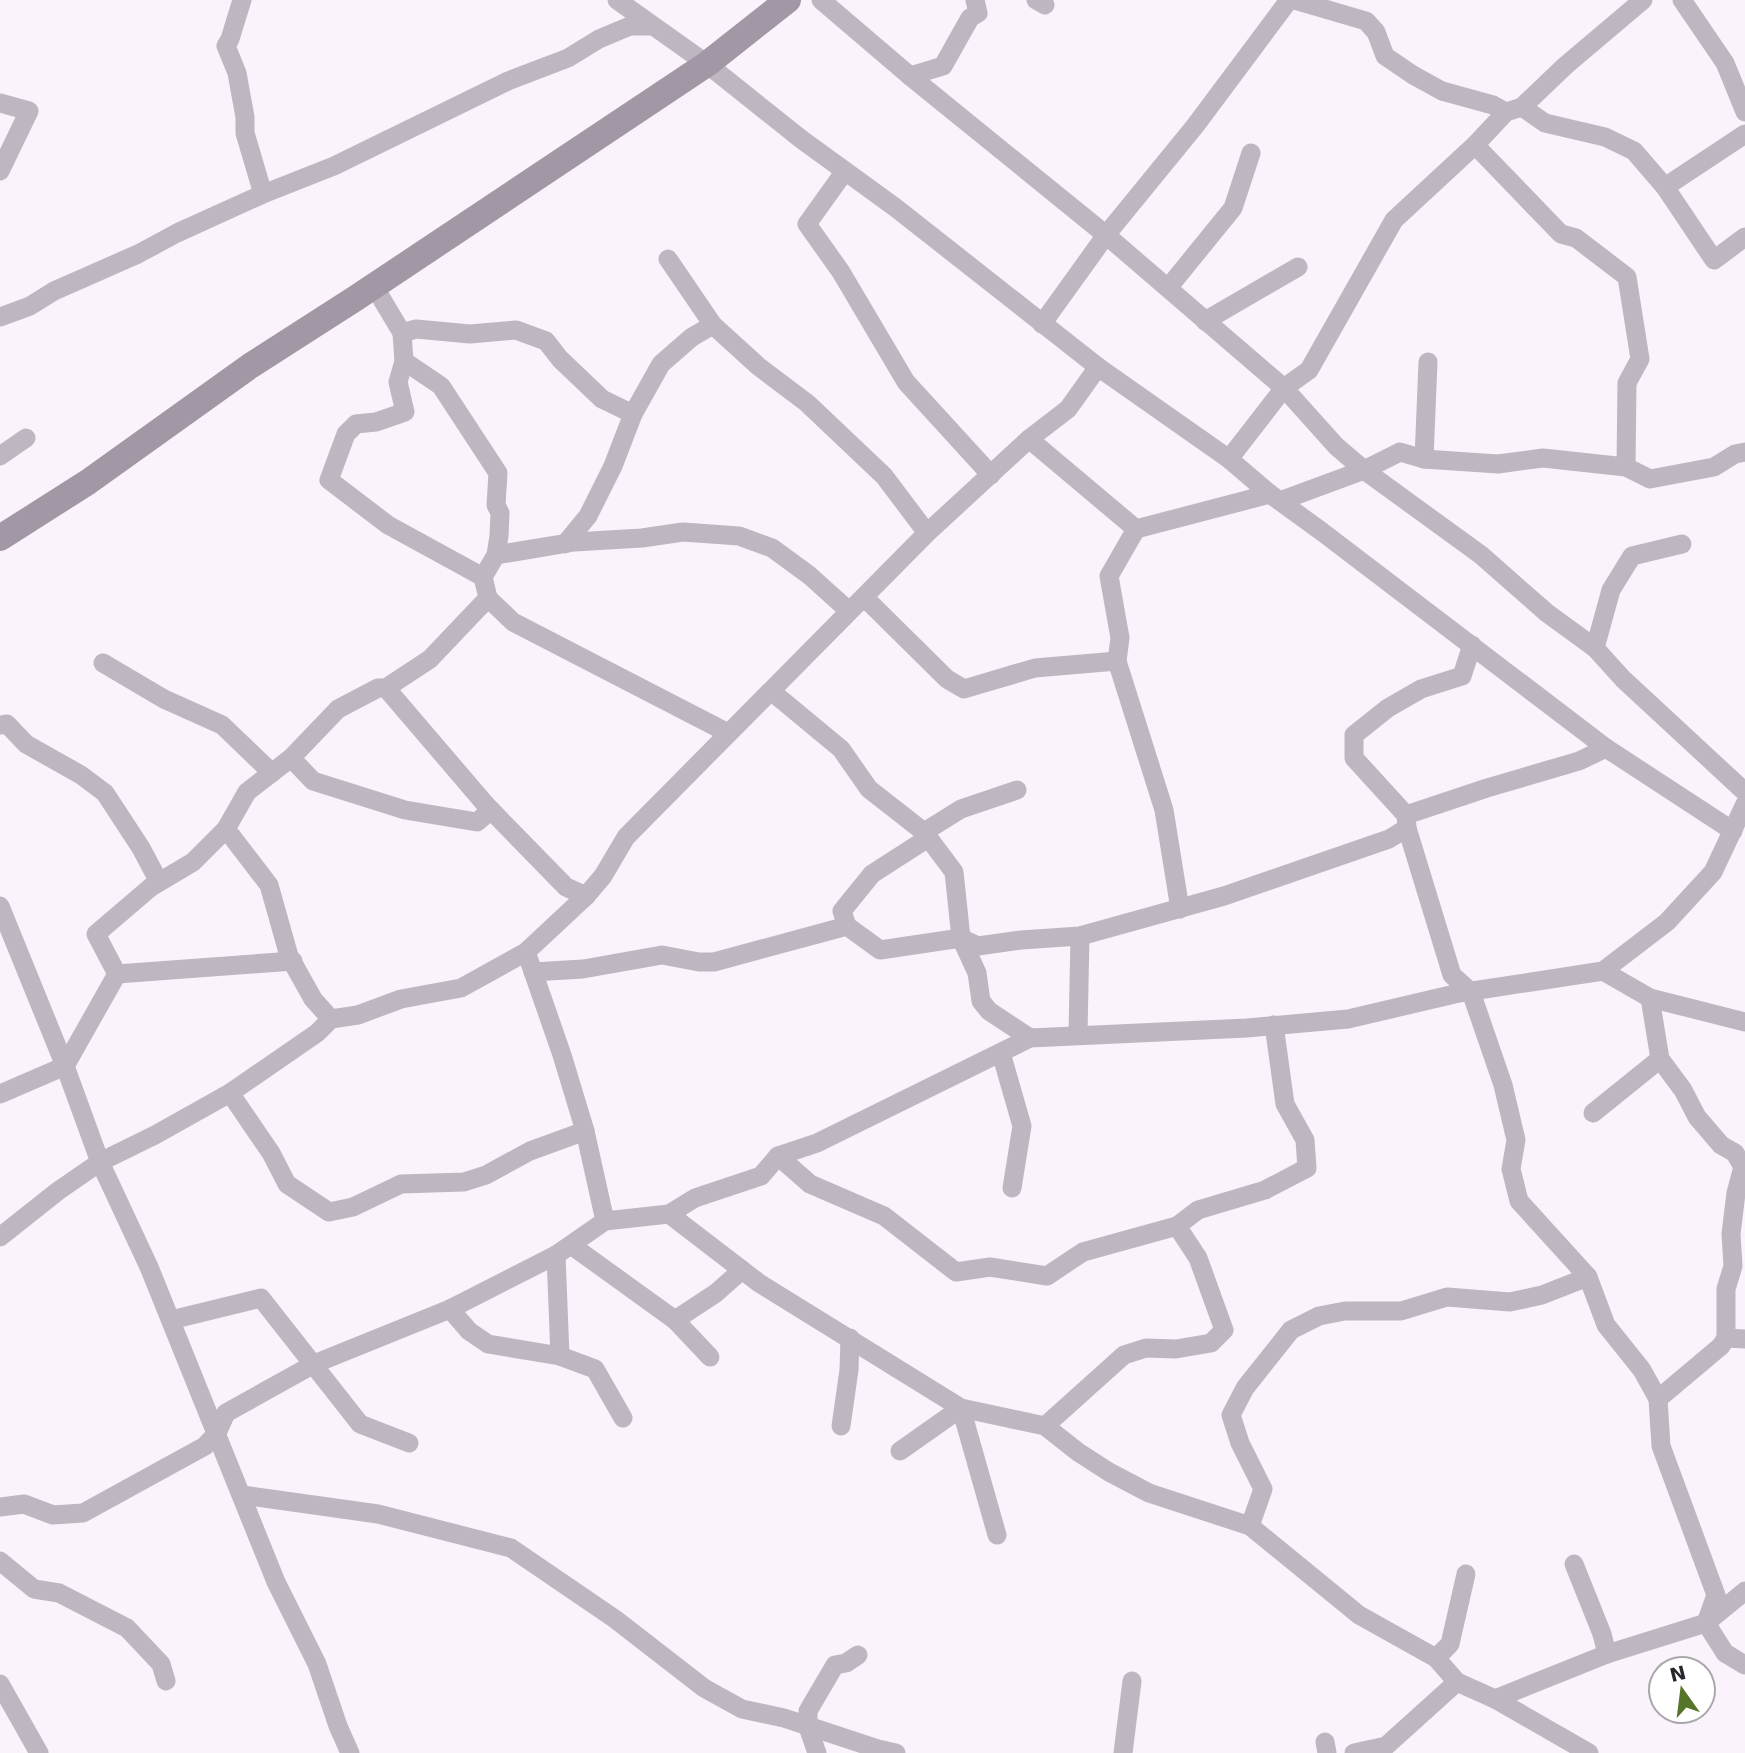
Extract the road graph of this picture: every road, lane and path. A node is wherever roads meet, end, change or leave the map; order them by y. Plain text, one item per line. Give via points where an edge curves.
1 (242, 0) edge
2 (617, 0) edge
3 (788, 0) edge
4 (821, 0) edge
5 (975, 0) edge
6 (1291, 0) edge
7 (1643, 0) edge
8 (1682, 0) edge
9 (650, 26) junction
10 (707, 64) junction
11 (910, 76) junction
12 (0, 103) edge
13 (1514, 110) junction
14 (1745, 112) edge
15 (1745, 134) edge
16 (1475, 145) junction
17 (1251, 153) dead end
18 (0, 171) edge
19 (845, 171) junction
20 (1665, 187) junction
21 (262, 194) junction
22 (1106, 235) junction
23 (1745, 237) edge
24 (668, 259) dead end
25 (1298, 267) dead end
26 (374, 286) junction
27 (1168, 288) junction
28 (0, 317) edge
29 (1205, 321) junction
30 (1042, 324) junction
31 (713, 325) junction
32 (402, 333) junction
33 (404, 361) junction
34 (1429, 362) dead end
35 (1098, 368) junction
36 (1284, 388) junction
37 (633, 414) junction
38 (26, 438) dead end
39 (1030, 439) junction
40 (1745, 452) edge
41 (0, 456) edge
42 (1229, 459) junction
43 (1423, 459) junction
44 (1626, 467) junction
45 (1364, 470) junction
46 (991, 475) junction
47 (1275, 498) junction
48 (1136, 529) junction
49 (927, 533) junction
50 (0, 538) edge
51 (565, 544) junction
52 (1682, 544) dead end
53 (496, 555) junction
54 (483, 577) junction
55 (864, 597) junction
56 (488, 598) junction
57 (849, 611) junction
58 (1472, 645) junction
59 (1595, 648) junction
60 (1117, 661) junction
61 (103, 663) dead end
62 (386, 688) junction
63 (771, 691) junction
64 (0, 725) edge
65 (728, 733) junction
66 (1606, 748) junction
67 (291, 758) junction
68 (272, 773) junction
69 (1017, 790) dead end
70 (1745, 792) edge
71 (1745, 804) edge
72 (491, 810) junction
73 (1406, 822) junction
74 (226, 829) junction
75 (1732, 831) junction
76 (926, 835) junction
77 (159, 882) junction
78 (586, 896) junction
79 (0, 906) edge
80 (1180, 909) junction
81 (848, 926) junction
82 (1080, 936) junction
83 (961, 938) junction
84 (526, 952) junction
85 (293, 961) junction
86 (1603, 971) junction
87 (533, 972) junction
88 (117, 974) junction
89 (1471, 992) junction
90 (1650, 998) junction
91 (331, 1019) junction
92 (1745, 1023) edge
93 (1273, 1025) junction
94 (1078, 1034) junction
95 (1030, 1038) junction
96 (1001, 1053) junction
97 (1660, 1059) junction
98 (65, 1066) junction
99 (230, 1093) junction
100 (0, 1094) edge
101 (1593, 1113) dead end
102 (585, 1131) junction
103 (778, 1156) junction
104 (100, 1162) junction
105 (1012, 1188) dead end
106 (669, 1214) junction
107 (605, 1221) junction
108 (1177, 1226) junction
109 (0, 1237) edge
110 (564, 1250) junction
111 (742, 1270) junction
112 (1588, 1277) junction
113 (450, 1309) junction
114 (171, 1320) junction
115 (675, 1320) junction
116 (850, 1338) junction
117 (1736, 1338) edge
118 (560, 1356) junction
119 (710, 1357) dead end
120 (314, 1364) junction
121 (1658, 1399) junction
122 (961, 1408) junction
123 (623, 1418) dead end
124 (841, 1426) dead end
125 (1045, 1426) junction
126 (217, 1433) junction
127 (409, 1443) dead end
128 (900, 1451) dead end
129 (242, 1495) junction
130 (0, 1507) edge
131 (1250, 1526) junction
132 (997, 1535) dead end
133 (0, 1561) edge
134 (1574, 1564) dead end
135 (1466, 1574) dead end
136 (1745, 1591) edge
137 (1706, 1623) junction
138 (1607, 1654) junction
139 (858, 1655) dead end
140 (1436, 1658) junction
141 (1745, 1665) edge
142 (166, 1681) dead end
143 (1132, 1681) dead end
144 (1457, 1682) junction
145 (0, 1684) edge
146 (1495, 1699) junction
147 (808, 1727) junction
148 (39, 1753) edge
149 (350, 1753) edge
150 (817, 1753) edge
151 (896, 1753) edge
152 (1124, 1753) edge
153 (1354, 1753) edge
154 (1590, 1753) edge

1 - 21 street via 226,46 237,73 245,133
2 - 9 street
3 - 10 street
4 - 11 street
5 - 11 street via 978,13 970,18 943,66
6 - 13 street via 1366,21 1376,32 1385,56 1442,91
6 - 22 street
7 - 13 street
8 - 14 street via 1725,63
9 - 10 street
9 - 21 street via 630,26 599,38 568,58 509,81 334,166
10 - 19 street
10 - 26 street
11 - 22 street
12 - 18 street via 29,111
13 - 16 street
13 - 20 street via 1545,123 1605,137 1634,151
15 - 20 street
16 - 36 street via 1394,220 1309,370
16 - 44 street via 1561,234 1576,238 1627,277 1640,359 1627,383
17 - 27 street via 1233,208
19 - 30 street
19 - 46 street via 807,224 848,282 906,382
20 - 23 street via 1714,260
21 - 28 street
22 - 27 street
22 - 30 street
24 - 31 street
25 - 29 street
26 - 32 street
26 - 50 street
27 - 29 street
29 - 36 street
30 - 35 street
31 - 37 street via 661,364
31 - 49 street via 807,403 884,476
32 - 33 street
32 - 37 street via 416,329 470,334 516,330 546,341 602,399
33 - 53 street via 441,386 498,473
33 - 54 street via 398,382 405,412 356,424 346,434 329,480 388,525
34 - 43 street
35 - 39 street via 1068,409
35 - 42 street
36 - 42 street
36 - 45 street
37 - 51 street via 587,516
38 - 41 street
39 - 46 street
39 - 48 street
40 - 44 street via 1714,467 1650,480
42 - 47 street
43 - 44 street via 1498,464 1543,458
43 - 45 street via 1400,452
45 - 47 street
45 - 59 street via 1481,555 1547,614
46 - 49 street
47 - 48 street
47 - 58 street
48 - 60 street via 1109,576 1121,638
49 - 55 street
51 - 53 street
51 - 57 street via 683,532 739,536 772,548
52 - 59 street via 1632,556 1611,590
53 - 54 street
54 - 56 street
55 - 57 street
55 - 60 street via 947,679 964,689 1035,668
56 - 62 street via 430,659
56 - 65 street via 513,622
57 - 63 street
58 - 66 street
58 - 73 street via 1462,676 1421,689 1354,735 1354,758
59 - 70 street
60 - 80 street via 1164,810
61 - 68 street via 164,699 222,725
62 - 67 street via 338,709
62 - 72 street
63 - 65 street
63 - 76 street via 841,748 869,789
64 - 77 street via 7,724 26,744 105,793
65 - 78 street via 626,837
66 - 73 street via 1579,761 1487,788
66 - 75 street
67 - 68 street
67 - 72 street via 313,782 405,810 477,822
68 - 74 street via 247,792
69 - 76 street via 961,808
71 - 75 street
72 - 78 street via 566,887
73 - 80 street via 1389,839
73 - 89 street via 1452,975
74 - 77 street via 193,862
74 - 85 street via 269,885
75 - 86 street via 1713,872 1668,922
76 - 81 street via 872,874 842,911
76 - 83 street via 954,873
77 - 88 street via 96,934
78 - 84 street
79 - 98 street
80 - 82 street
81 - 83 street via 880,950
81 - 87 street via 714,962 662,955 583,969
82 - 83 street via 978,946
82 - 94 street
83 - 95 street via 977,973 981,1001 989,1012
84 - 87 street
84 - 91 street via 461,988
85 - 88 street
85 - 91 street via 313,999
86 - 89 street
86 - 90 street
87 - 102 street
88 - 98 street
89 - 93 street via 1348,1019
89 - 112 street via 1503,1085 1516,1140 1511,1169 1519,1201
90 - 92 street
90 - 97 street
91 - 99 street
93 - 94 street
93 - 108 street via 1285,1104 1306,1140 1307,1168 1265,1190 1198,1209
94 - 95 street
95 - 96 street
96 - 103 street via 817,1143
96 - 105 street via 1022,1126
97 - 101 street
97 - 117 street via 1697,1117 1720,1145 1735,1153 1743,1167 1731,1234 1733,1266 1726,1289
98 - 100 street
98 - 104 street
99 - 102 street via 286,1184 329,1213 401,1184 464,1182 486,1175 530,1151
99 - 104 street
102 - 107 street
103 - 106 street via 761,1176 695,1198
103 - 108 street via 810,1184 884,1216 956,1272 990,1267 1047,1276 1083,1252
104 - 109 street
104 - 114 street
106 - 107 street
106 - 111 street
107 - 110 street
108 - 125 street via 1198,1258 1224,1331 1211,1343 1146,1348 1124,1355
110 - 113 street
110 - 115 street
110 - 118 street
111 - 115 street
111 - 116 street
112 - 121 street via 1606,1325 1642,1370
112 - 131 street via 1510,1302 1447,1297 1401,1311 1319,1316 1291,1330 1245,1388 1231,1415 1263,1489
113 - 118 street via 488,1344
113 - 120 street
114 - 120 street via 261,1298
114 - 126 street
115 - 119 street
116 - 122 street
116 - 124 street
117 - 121 street
118 - 123 street via 594,1369
120 - 126 street via 226,1413
120 - 127 street via 360,1424
121 - 137 street via 1661,1446 1716,1594
122 - 125 street
122 - 128 street
122 - 132 street
125 - 131 street via 1109,1472 1149,1493
126 - 129 street
126 - 130 street via 205,1446 83,1513 53,1515 24,1504
129 - 147 street via 378,1514 511,1548 615,1619 704,1688 742,1709
129 - 149 street via 276,1582 317,1664
131 - 140 street via 1359,1615
133 - 142 street via 34,1589 59,1592 127,1628 161,1664
134 - 138 street
135 - 140 street via 1450,1644
136 - 137 street
137 - 138 street
137 - 141 street via 1725,1653
138 - 146 street
139 - 147 street via 835,1665 808,1711
140 - 144 street
143 - 152 street
144 - 146 street
144 - 153 street via 1386,1746
145 - 148 street
146 - 154 street
147 - 150 street
147 - 151 street

